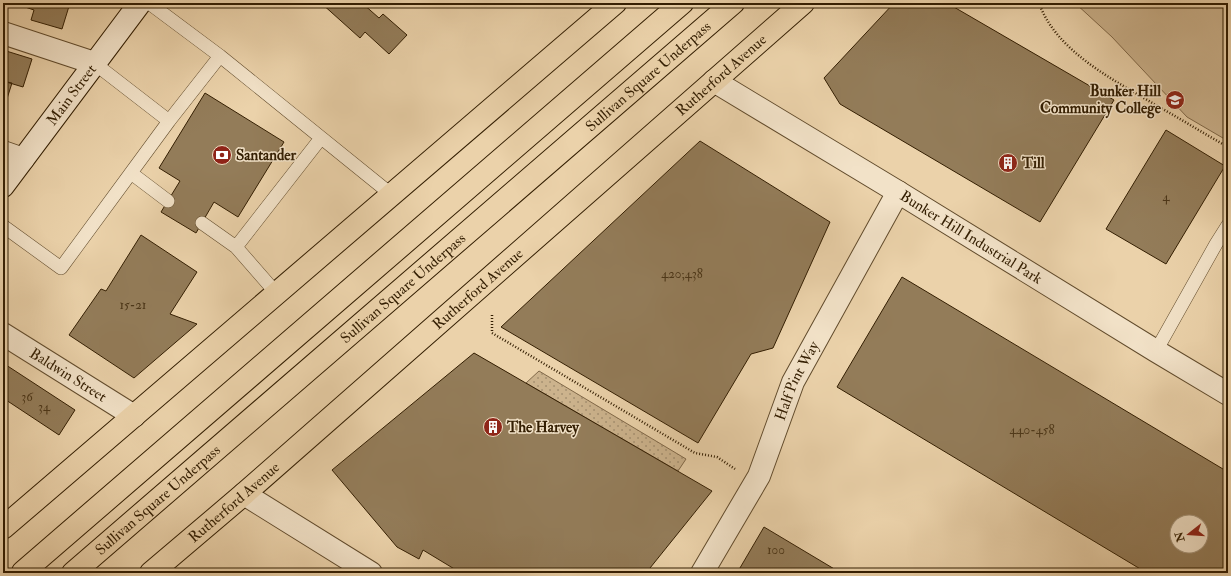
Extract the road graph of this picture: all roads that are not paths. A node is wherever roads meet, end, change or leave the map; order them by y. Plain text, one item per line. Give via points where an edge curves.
1 (140, 3) edge
2 (150, 3) edge
3 (682, 3) edge
4 (733, 3) edge
5 (803, 3) edge
6 (612, 5) edge
7 (3, 33) edge
8 (220, 56) junction
9 (94, 63) junction
10 (714, 80) junction
11 (170, 121) junction
12 (321, 138) junction
13 (3, 152) edge
14 (23, 159) junction
15 (130, 173) junction
16 (3, 186) edge
17 (898, 192) junction
18 (392, 195) junction
19 (168, 200) dead end
20 (202, 223) dead end
21 (1228, 225) edge
22 (3, 226) edge
23 (236, 247) junction
24 (276, 294) junction
25 (3, 334) edge
26 (1156, 351) junction
27 (1228, 394) edge
28 (134, 416) junction
29 (244, 494) junction
30 (3, 528) edge
31 (23, 572) dead end
32 (73, 573) edge
33 (151, 573) edge
34 (371, 573) edge
35 (702, 573) edge

1 - 9 street, Main Street
2 - 8 lane
3 - 31 main road
4 - 32 main road, Sullivan Square Underpass
5 - 10 main road, Rutherford Avenue
6 - 18 main road
7 - 9 street
8 - 11 lane
8 - 12 lane
9 - 11 lane
9 - 14 street, Main Street
10 - 17 street, Bunker Hill Industrial Park
10 - 29 main road, Rutherford Avenue
11 - 15 lane
12 - 18 lane
12 - 23 lane
13 - 14 street
14 - 16 street, Main Street
15 - 19 lane
15 - 22 lane via 61,268
17 - 26 street, Bunker Hill Industrial Park
17 - 35 street, Half Pint Way via 792,382 760,476
18 - 24 main road
20 - 23 lane
21 - 26 lane
23 - 24 lane
24 - 28 main road
25 - 28 street, Baldwin Street
26 - 27 street, Bunker Hill Industrial Park
28 - 30 main road
29 - 33 main road, Rutherford Avenue
29 - 34 street

